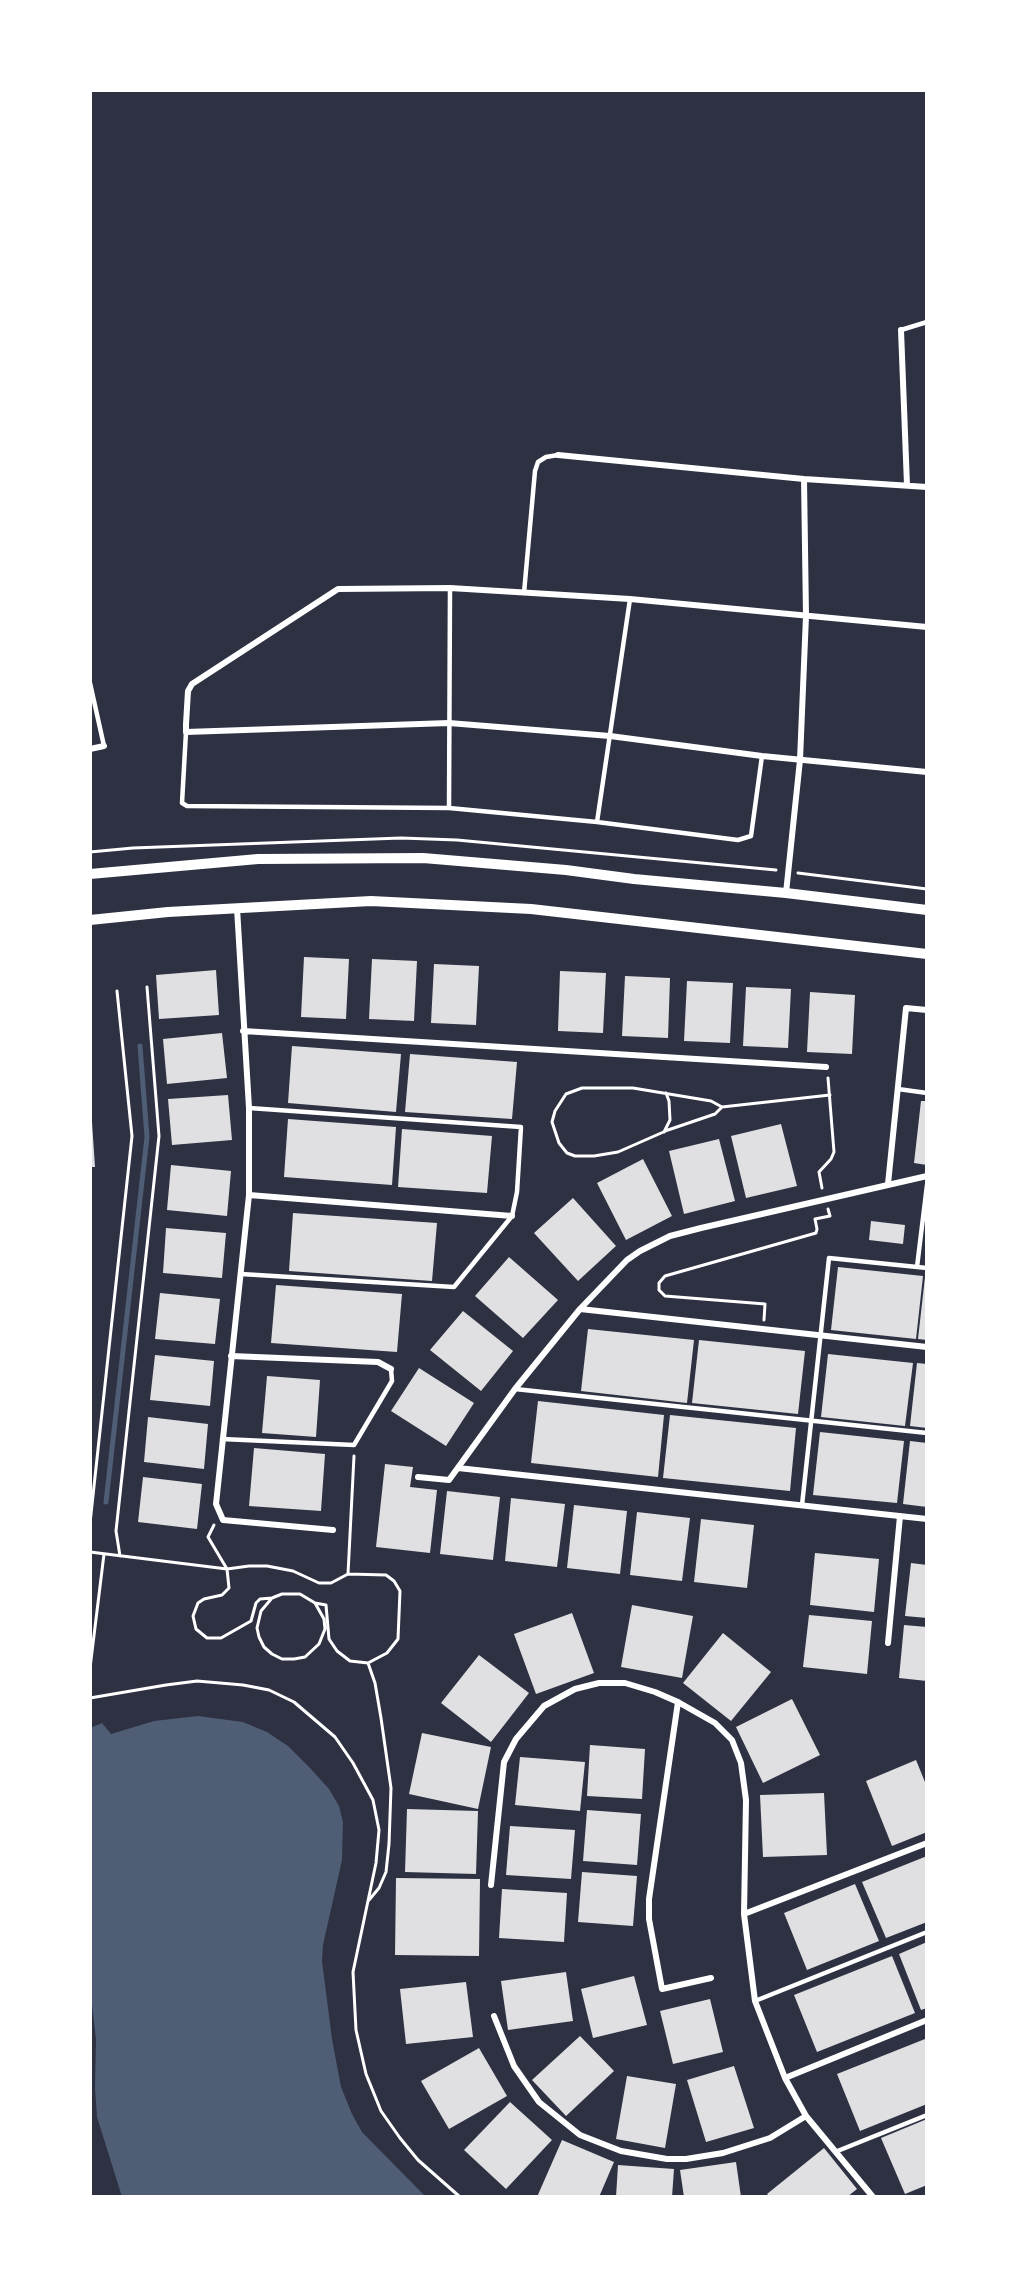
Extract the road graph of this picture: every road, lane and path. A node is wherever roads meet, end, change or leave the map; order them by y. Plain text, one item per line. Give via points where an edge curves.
1 (927, 322) edge
2 (901, 330) joint
3 (558, 455) joint
4 (804, 478) junction
5 (908, 485) junction
6 (927, 487) edge
7 (450, 588) junction
8 (524, 592) junction
9 (630, 599) junction
10 (806, 616) junction
11 (927, 627) edge
12 (90, 683) edge
13 (449, 723) junction
14 (186, 732) junction
15 (610, 736) junction
16 (104, 746) joint
17 (90, 749) edge
18 (762, 756) junction
19 (800, 760) junction
20 (927, 772) edge
21 (449, 808) junction
22 (597, 822) junction
23 (90, 874) edge
24 (786, 893) junction
25 (237, 908) junction
26 (927, 910) edge
27 (90, 920) edge
28 (927, 954) edge
29 (147, 987) dead end
30 (117, 990) dead end
31 (927, 1010) edge
32 (243, 1030) junction
33 (826, 1067) joint
34 (898, 1089) junction
35 (927, 1092) edge
36 (666, 1093) junction
37 (830, 1095) junction
38 (722, 1107) junction
39 (249, 1108) junction
40 (664, 1132) junction
41 (927, 1176) edge
42 (888, 1184) junction
43 (927, 1185) edge
44 (249, 1195) junction
45 (825, 1198) junction
46 (512, 1216) junction
47 (917, 1267) junction
48 (927, 1268) edge
49 (240, 1274) junction
50 (580, 1308) junction
51 (763, 1329) junction
52 (820, 1335) junction
53 (927, 1347) edge
54 (231, 1356) junction
55 (391, 1368) joint
56 (515, 1389) junction
57 (811, 1421) junction
58 (927, 1433) edge
59 (222, 1439) junction
60 (354, 1445) junction
61 (458, 1468) junction
62 (418, 1477) dead end
63 (802, 1505) junction
64 (900, 1516) junction
65 (927, 1519) edge
66 (223, 1520) junction
67 (90, 1523) edge
68 (333, 1530) dead end
69 (90, 1552) edge
70 (104, 1554) junction
71 (120, 1556) junction
72 (227, 1569) junction
73 (348, 1574) junction
74 (272, 1598) junction
75 (315, 1603) junction
76 (888, 1643) dead end
77 (368, 1663) junction
78 (90, 1668) edge
79 (90, 1698) edge
80 (678, 1702) junction
81 (927, 1843) edge
82 (491, 1885) dead end
83 (368, 1901) junction
84 (744, 1914) junction
85 (927, 1932) edge
86 (711, 1978) dead end
87 (755, 2001) junction
88 (495, 2016) dead end
89 (927, 2020) edge
90 (785, 2078) junction
91 (927, 2115) edge
92 (806, 2116) junction
93 (835, 2152) junction
94 (460, 2197) edge
95 (873, 2197) edge

1 - 2 lane
2 - 5 street
3 - 4 street
3 - 8 lane via 538,462 535,471
4 - 5 street
4 - 10 street
5 - 6 street
7 - 8 street
7 - 13 lane
7 - 14 street via 338,589 192,684 188,691
8 - 9 street
9 - 10 street
9 - 15 lane
10 - 11 street
10 - 19 street
12 - 16 lane
13 - 14 street
13 - 15 street
13 - 21 lane
14 - 21 lane via 182,802 187,806
15 - 18 street
15 - 22 lane
16 - 17 street
18 - 19 street
18 - 22 lane via 751,836 746,839
19 - 20 street
19 - 24 street
21 - 22 lane
23 - 24 street via 258,859 423,858
24 - 26 street
25 - 27 street
25 - 28 street via 370,901 531,909
25 - 32 street
29 - 71 path via 159,1136 116,1531
30 - 67 path via 132,1136
31 - 34 street via 906,1008
32 - 33 street
32 - 39 street
33 - 37 path
34 - 35 lane
34 - 42 street
36 - 38 path via 711,1101
36 - 40 path via 670,1120
36 - 40 path via 633,1088 582,1088 566,1094 552,1122 559,1143 575,1156 618,1152
37 - 38 path
37 - 45 path via 834,1152 819,1172
38 - 40 path via 715,1114
39 - 44 street
39 - 46 lane via 521,1127 518,1192
41 - 42 street
42 - 45 street
43 - 47 lane
44 - 46 street
44 - 49 street
45 - 50 street via 655,1242 627,1260
45 - 51 path via 830,1216 815,1219 816,1233 660,1280 659,1290 665,1296 765,1304
46 - 49 lane via 454,1287
47 - 48 lane
47 - 52 lane via 829,1258
49 - 54 street
50 - 51 street
50 - 56 street
51 - 52 street
52 - 53 street
52 - 57 lane
54 - 55 street via 378,1362
54 - 59 street
55 - 60 lane via 392,1380
56 - 57 lane
56 - 61 street
57 - 58 lane
57 - 63 lane
59 - 60 lane
59 - 66 street via 216,1504
60 - 73 path
61 - 62 street via 449,1480
61 - 63 street
63 - 64 street
64 - 65 street
64 - 76 street
66 - 68 street
66 - 72 path via 212,1526 207,1536
69 - 70 path
70 - 71 path
70 - 78 path
71 - 72 path
72 - 73 path via 267,1566 326,1583
72 - 74 path via 227,1592 204,1599 195,1609 193,1623 201,1635 221,1638 241,1628 250,1621 256,1603 265,1597
73 - 77 path via 386,1575 400,1591 398,1639 382,1657
74 - 75 path via 292,1592
74 - 75 path via 261,1611 257,1628 264,1647 282,1659 305,1657 320,1644 324,1619
75 - 77 path via 324,1603 328,1610 333,1647 350,1661
77 - 83 path via 377,1694 391,1788 386,1872
79 - 83 path via 197,1681 269,1690 303,1708 335,1737 353,1762 377,1813 378,1847
80 - 82 street via 625,1683 599,1683 575,1689 544,1706 516,1739 504,1762
80 - 84 street via 715,1723 732,1740 741,1763 746,1800
80 - 86 street via 649,1919 662,1989
81 - 84 street
83 - 94 path via 353,1972 356,2031 366,2074 381,2111 400,2138 418,2160
84 - 87 street
85 - 87 lane
87 - 90 street
88 - 92 street via 514,2066 539,2102 580,2135 621,2151 667,2159 723,2153 770,2139
89 - 90 street
90 - 92 street
91 - 93 lane
92 - 93 street
93 - 95 street

